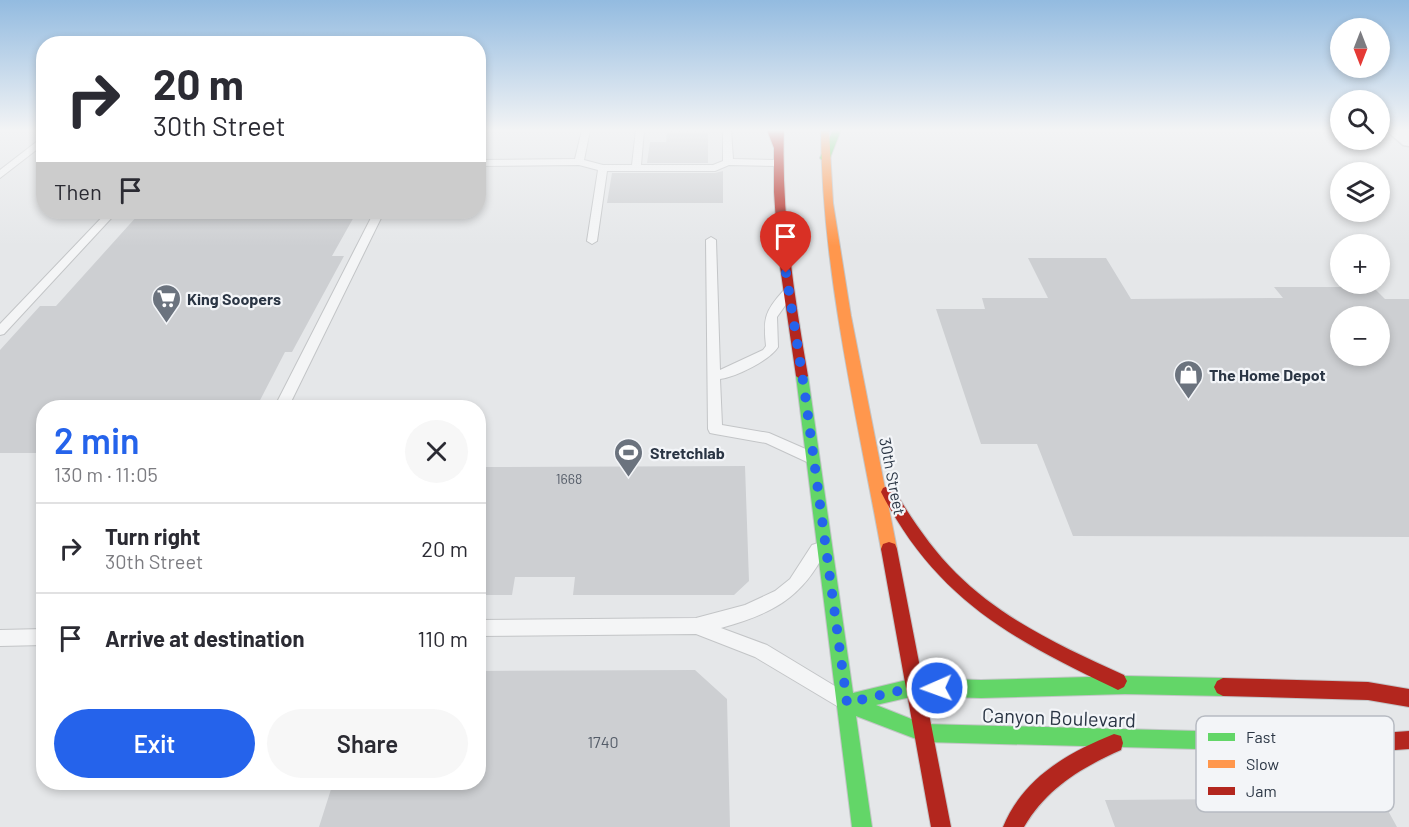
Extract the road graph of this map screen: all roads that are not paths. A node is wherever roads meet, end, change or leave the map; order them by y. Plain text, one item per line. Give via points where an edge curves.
1 (603, 168) edge
2 (777, 169) edge
3 (826, 169) edge
4 (105, 219) edge
5 (376, 219) edge
6 (711, 240) dead end
7 (592, 241) dead end
8 (788, 293) junction
9 (0, 331) edge
10 (713, 375) junction
11 (285, 400) edge
12 (812, 458) junction
13 (875, 468) junction
14 (824, 541) junction
15 (696, 626) junction
16 (486, 628) edge
17 (0, 638) edge
18 (36, 638) edge
19 (1125, 685) junction
20 (915, 687) junction
21 (1409, 698) edge
22 (847, 703) junction
23 (924, 733) junction
24 (1121, 740) junction
25 (1409, 740) edge
26 (1196, 741) edge
27 (1394, 741) edge
28 (862, 827) edge
29 (942, 827) edge
30 (1013, 827) edge

1 - 7 lane
2 - 8 main road
3 - 13 main road, 30th Street via 845,316
4 - 9 lane
5 - 11 lane
6 - 10 lane
8 - 10 lane via 771,311 771,347 767,353 725,374
8 - 12 main road
10 - 12 lane via 715,429 769,438
12 - 14 main road
13 - 19 main road via 905,525 959,589 1019,633
13 - 20 main road, 30th Street
14 - 15 lane via 790,589 748,613
14 - 22 main road
15 - 16 lane
15 - 22 lane via 761,651
17 - 18 lane
19 - 20 main road, Canyon Boulevard
19 - 21 main road, Canyon Boulevard via 1368,691
20 - 22 main road, Canyon Boulevard
20 - 23 main road, 30th Street
22 - 23 main road, Canyon Boulevard
22 - 28 main road
23 - 24 main road, Canyon Boulevard
23 - 29 main road, 30th Street
24 - 26 main road, Canyon Boulevard
24 - 30 main road via 1075,760 1045,780 1025,803
25 - 27 main road, Canyon Boulevard

